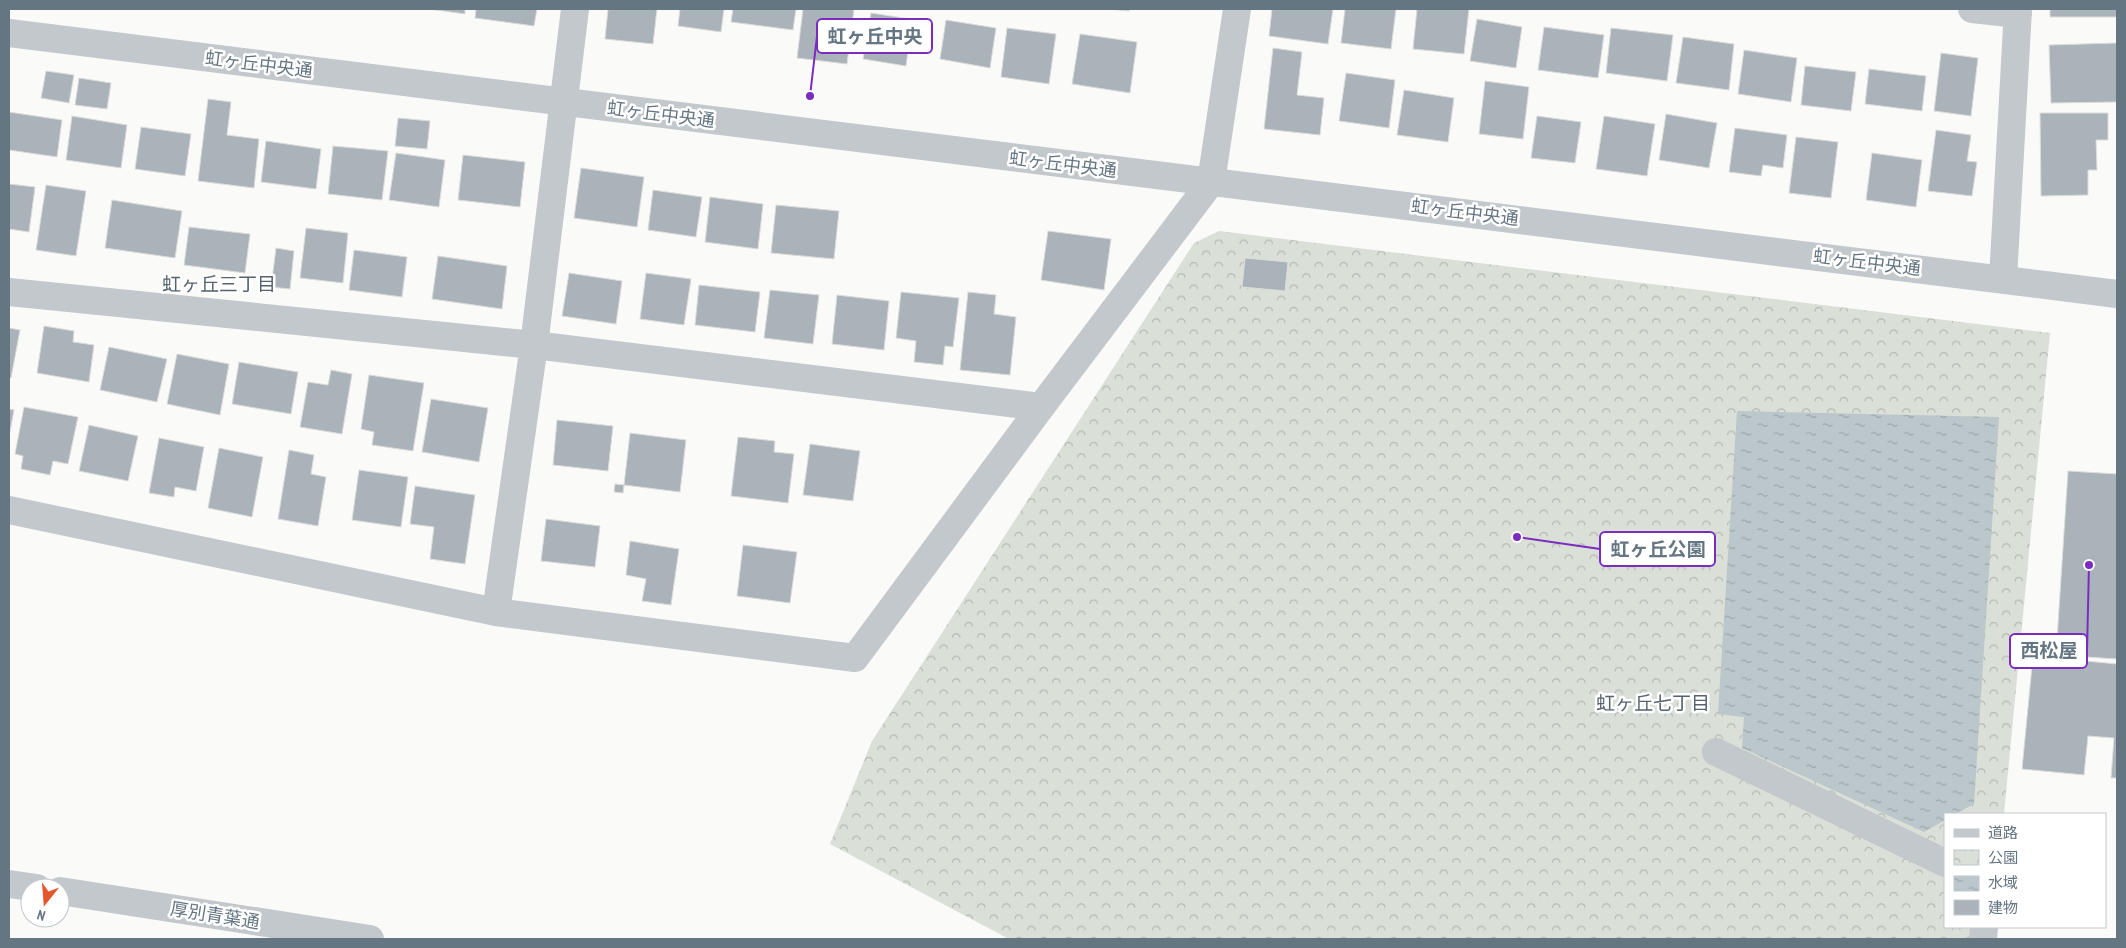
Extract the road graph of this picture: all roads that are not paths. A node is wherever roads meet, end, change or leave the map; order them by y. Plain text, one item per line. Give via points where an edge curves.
1 (575, 9) edge
2 (1237, 9) edge
3 (1972, 9) edge
4 (2018, 11) edge
5 (9, 33) edge
6 (562, 102) junction
7 (1211, 182) junction
8 (2004, 279) junction
9 (9, 292) edge
10 (2117, 294) edge
11 (534, 345) junction
12 (1041, 407) junction
13 (9, 510) edge
14 (496, 612) junction
15 (1716, 752) dead end
16 (1944, 863) edge
17 (70, 894) edge
18 (370, 939) edge

1 - 6 street
2 - 7 street
3 - 4 street
4 - 8 street
5 - 6 street, 虹ヶ丘中央通
6 - 7 street, 虹ヶ丘中央通
6 - 11 street
7 - 8 street, 虹ヶ丘中央通
7 - 12 street
8 - 10 street, 虹ヶ丘中央通
9 - 11 street
11 - 12 street
11 - 14 street
12 - 14 street via 855,658
13 - 14 street
15 - 16 street
17 - 18 street, 厚別青葉通

